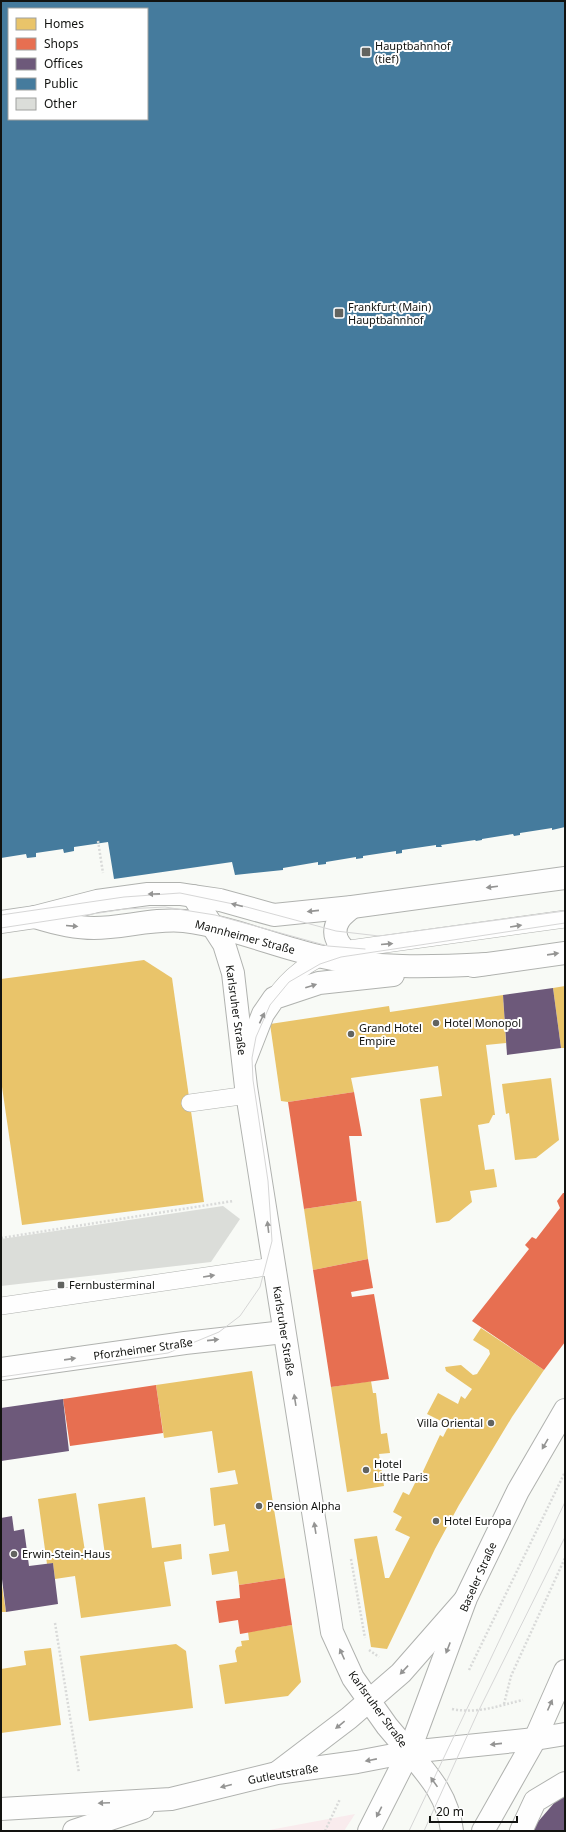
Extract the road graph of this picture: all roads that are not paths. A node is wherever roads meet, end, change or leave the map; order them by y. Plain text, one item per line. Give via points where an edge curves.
1 (565, 878) edge
2 (193, 896) junction
3 (352, 907) junction
4 (35, 917) junction
5 (565, 919) edge
6 (1, 922) edge
7 (213, 927) junction
8 (343, 950) junction
9 (565, 952) edge
10 (320, 957) junction
11 (360, 963) junction
12 (487, 964) junction
13 (274, 998) junction
14 (243, 1065) junction
15 (248, 1095) junction
16 (190, 1102) dead end
17 (274, 1266) junction
18 (1, 1306) edge
19 (284, 1332) junction
20 (1, 1369) edge
21 (565, 1410) edge
22 (466, 1598) junction
23 (565, 1671) edge
24 (369, 1699) junction
25 (565, 1734) edge
26 (535, 1740) junction
27 (409, 1752) junction
28 (277, 1773) junction
29 (565, 1782) edge
30 (170, 1799) junction
31 (1, 1809) edge
32 (74, 1831) edge
33 (369, 1831) edge
34 (452, 1831) edge
35 (483, 1831) edge
36 (521, 1831) edge

1 -> 3 street, Mannheimer Straße
3 -> 2 street, Mannheimer Straße via 274,915 228,902
2 -> 4 street, Mannheimer Straße via 148,894 97,901
2 - 7 street, Karlsruher Straße
3 - 8 street via 338,921 337,941
4 - 6 street, Mannheimer Straße
4 -> 7 street, Mannheimer Straße via 61,925 94,928 163,921 184,921
8 -> 5 lane
7 - 10 street, Mannheimer Straße
7 - 14 street, Karlsruher Straße via 224,944 233,973
8 - 10 lane
8 - 11 street
12 -> 9 street, Mannheimer Straße
10 - 11 street, Mannheimer Straße
10 - 13 lane via 300,968
11 - 12 street, Mannheimer Straße via 429,967
13 -> 12 street, Mannheimer Straße via 319,984
14 -> 13 street via 263,1014
14 - 15 street, Karlsruher Straße
15 - 16 lane
17 -> 15 street, Karlsruher Straße
18 -> 17 lane
17 - 19 street, Karlsruher Straße
20 -> 19 street, Pforzheimer Straße
24 -> 19 street, Karlsruher Straße via 352,1678 332,1632
21 -> 22 street, Baseler Straße via 518,1491
22 -> 24 street via 401,1673
22 -> 27 street, Baseler Straße
26 -> 23 street
24 - 27 street, Karlsruher Straße
24 -> 28 street
25 - 26 street, Gutleutstraße
26 -> 27 street, Gutleutstraße
26 - 35 street
27 -> 28 street, Gutleutstraße
27 -> 33 street, Baseler Straße
34 -> 27 street, Karlsruher Straße via 442,1794
28 -> 30 street, Gutleutstraße
29 - 36 street via 535,1801
30 -> 31 street, Gutleutstraße
30 - 32 street

